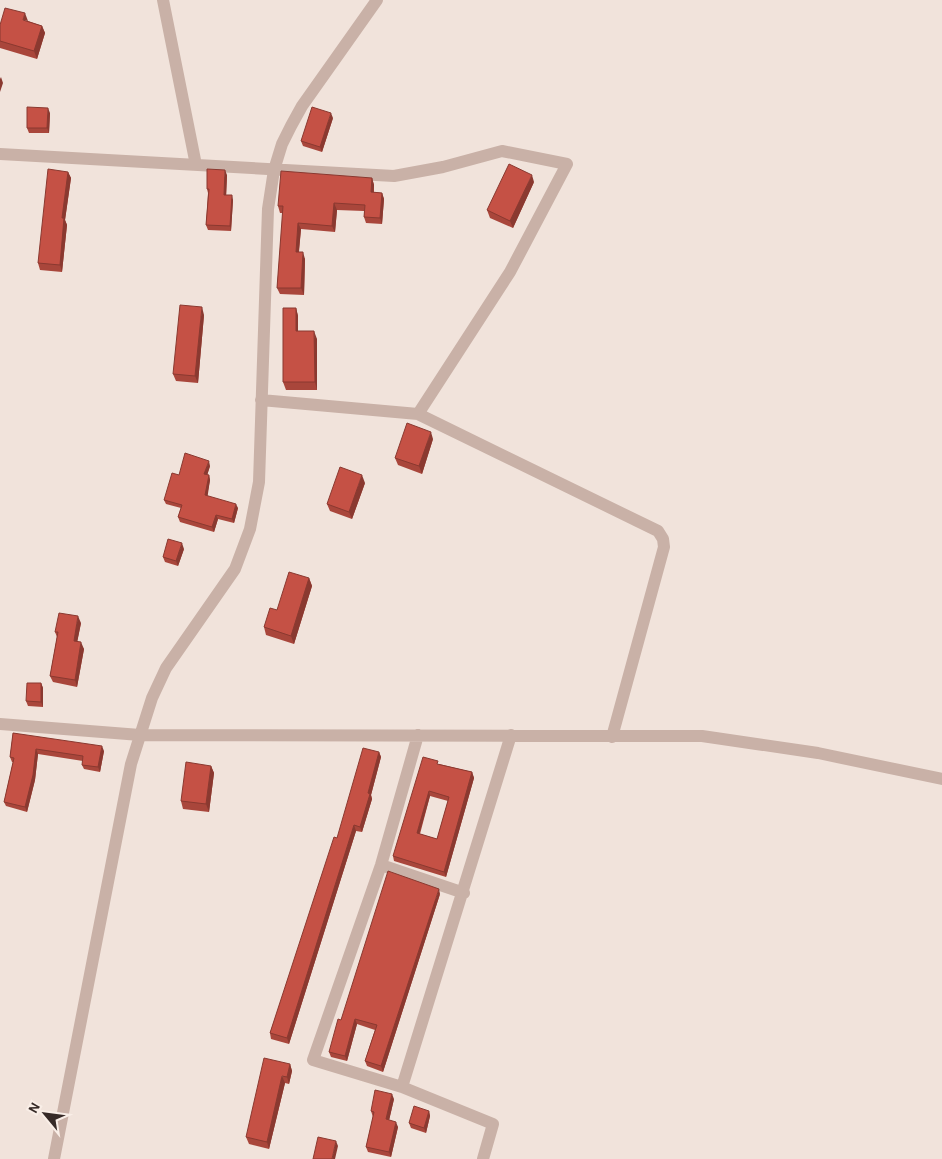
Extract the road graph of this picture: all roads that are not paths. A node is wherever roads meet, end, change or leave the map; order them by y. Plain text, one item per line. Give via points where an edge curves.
1 (163, 0) edge
2 (377, 0) edge
3 (0, 154) edge
4 (196, 165) junction
5 (274, 170) junction
6 (260, 400) junction
7 (418, 414) junction
8 (0, 724) edge
9 (140, 735) junction
10 (418, 735) junction
11 (511, 735) junction
12 (612, 737) junction
13 (942, 779) edge
14 (381, 865) junction
15 (464, 893) junction
16 (402, 1088) junction
17 (54, 1159) edge
18 (483, 1159) edge

1 - 4 street
2 - 5 street via 302,106 282,144
3 - 4 street
4 - 5 street
5 - 6 street via 268,209
5 - 7 street via 394,176 502,151 566,164 510,272
6 - 7 street
6 - 9 street via 259,482 256,507 243,550 222,590 166,668
7 - 12 street via 658,531 663,539 664,547
8 - 9 street
9 - 10 street
9 - 17 street via 131,764
10 - 11 street
10 - 14 street
11 - 12 street
11 - 15 street
12 - 13 street via 702,736 760,743
14 - 15 street
14 - 16 street via 313,1060
15 - 16 street
16 - 18 street via 493,1124

